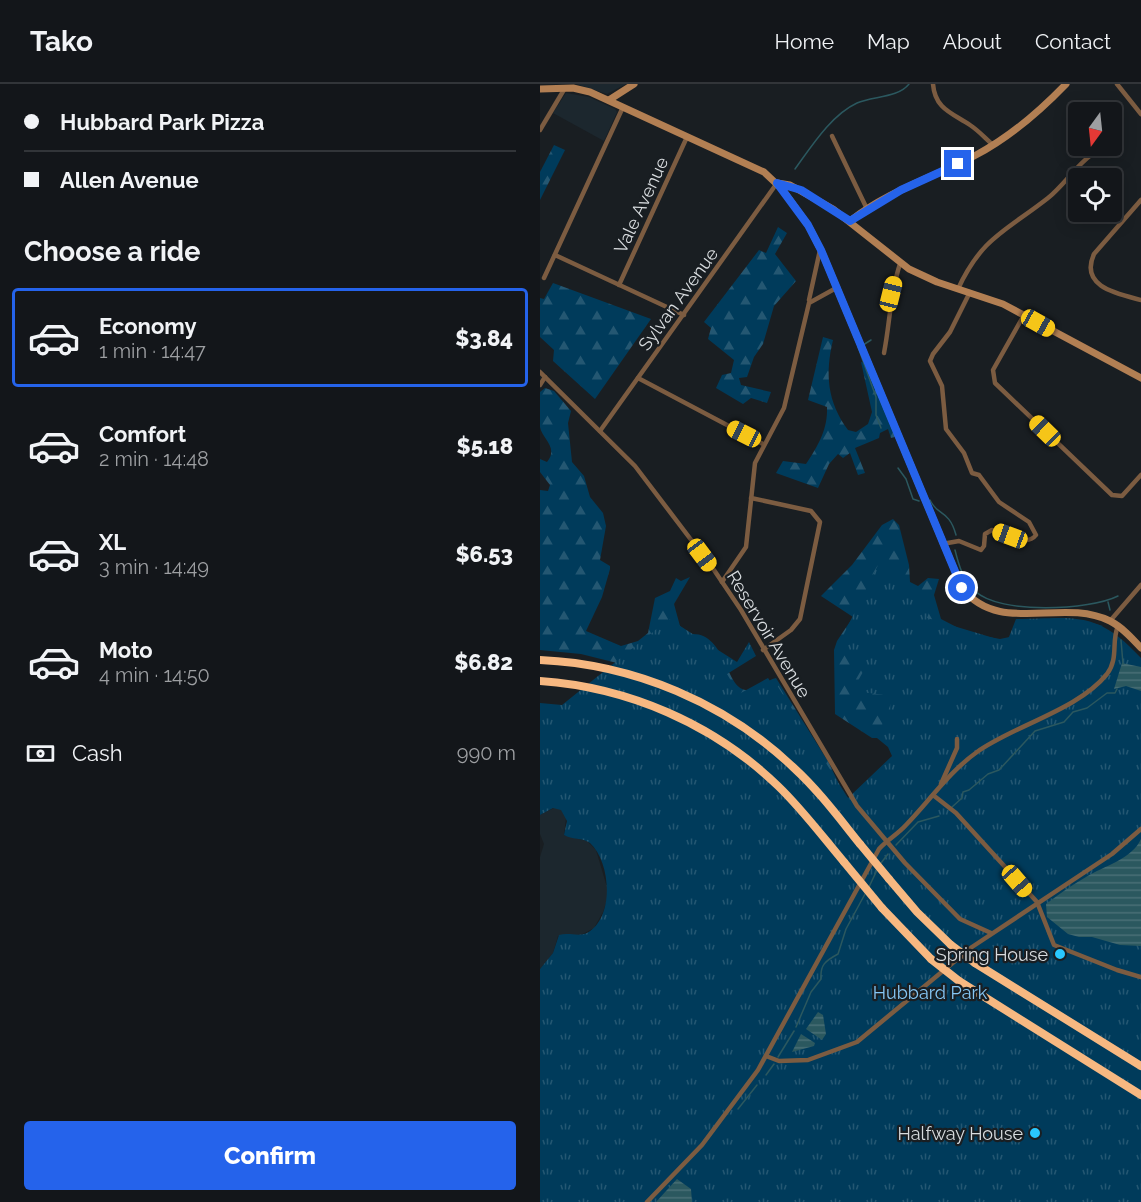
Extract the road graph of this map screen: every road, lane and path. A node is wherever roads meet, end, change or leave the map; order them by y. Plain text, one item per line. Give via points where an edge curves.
1 (634, 84) edge
2 (933, 84) edge
3 (1066, 84) edge
4 (1117, 84) edge
5 (564, 88) junction
6 (540, 89) edge
7 (609, 100) junction
8 (623, 107) junction
9 (1141, 114) edge
10 (540, 130) edge
11 (832, 136) dead end
12 (687, 137) junction
13 (993, 145) junction
14 (1090, 156) edge
15 (777, 183) junction
16 (1141, 200) edge
17 (867, 209) junction
18 (850, 221) junction
19 (820, 247) junction
20 (555, 255) junction
21 (900, 264) junction
22 (830, 269) junction
23 (815, 272) junction
24 (544, 278) dead end
25 (619, 285) junction
26 (838, 287) junction
27 (958, 289) junction
28 (970, 292) junction
29 (1141, 300) edge
30 (809, 303) junction
31 (684, 315) junction
32 (1024, 315) junction
33 (884, 354) dead end
34 (540, 372) edge
35 (545, 377) junction
36 (1140, 377) edge
37 (638, 378) junction
38 (540, 385) edge
39 (600, 430) junction
40 (763, 444) junction
41 (1141, 475) edge
42 (751, 498) junction
43 (942, 544) junction
44 (722, 582) junction
45 (1141, 585) edge
46 (1110, 621) junction
47 (1118, 626) junction
48 (1141, 648) edge
49 (763, 650) junction
50 (540, 660) edge
51 (540, 681) edge
52 (957, 739) dead end
53 (940, 786) junction
54 (933, 795) junction
55 (1141, 829) edge
56 (887, 841) junction
57 (1036, 902) junction
58 (991, 933) junction
59 (1141, 977) edge
60 (766, 1056) junction
61 (1141, 1066) edge
62 (1141, 1095) edge
63 (647, 1202) edge

1 - 7 main road
2 - 13 street via 939,105 978,130
3 - 13 main road via 1030,118
4 - 9 street
5 - 6 main road
5 - 7 main road via 579,88
5 - 10 street
7 - 8 main road
8 - 12 main road
8 - 20 street
11 - 17 street
12 - 15 main road via 757,168
12 - 25 street, Vale Avenue
13 - 17 main road
14 - 27 street via 1049,197 981,249
15 - 18 main road via 801,190
15 - 19 main road
15 - 31 street, Sylvan Avenue
16 - 29 street via 1094,254 1090,264 1097,284 1107,291
17 - 18 main road
18 - 21 main road
19 - 22 main road
19 - 23 street
20 - 24 street
20 - 25 street
21 - 27 main road
21 - 33 street via 891,294
22 - 23 street
22 - 26 main road
23 - 30 street
25 - 31 street
26 - 30 street
26 - 43 main road
27 - 28 main road
28 - 32 main road
28 - 43 street via 930,361 942,386 944,423 972,473 979,475 1004,507 1029,522 1036,535 1031,540 1022,540 992,530 985,534 981,550 959,541
30 - 40 street via 784,408
31 - 37 street, Sylvan Avenue
32 - 36 main road
32 - 41 street via 993,370 995,383 1112,495 1122,496
34 - 35 street, Reservoir Avenue
35 - 38 street
35 - 39 street, Reservoir Avenue
37 - 39 street, Sylvan Avenue
37 - 40 street
39 - 44 street, Reservoir Avenue via 647,481
40 - 42 street
42 - 44 street via 746,547
42 - 49 street via 811,511 818,517 820,527 800,619
43 - 46 main road via 962,588 989,609 1008,614 1082,613
44 - 49 street, Reservoir Avenue
45 - 46 street
46 - 47 main road
47 - 48 main road
47 - 53 street via 1115,658 1100,681 1074,700 988,745
49 - 56 street, Reservoir Avenue via 851,797
50 - 61 highway, bridge via 626,673 679,692 758,738 794,767 922,917 951,945
51 - 62 highway, bridge via 627,697 672,714 742,755 777,786 931,959 959,981
52 - 53 street via 957,748
53 - 54 street
54 - 56 street
54 - 57 street via 956,813
55 - 57 street via 1113,854
56 - 58 street, Reservoir Avenue via 960,919
56 - 60 street via 875,853
57 - 58 street
57 - 59 street via 1054,945
58 - 60 street via 856,1042 808,1060 779,1061
60 - 63 street via 702,1145

